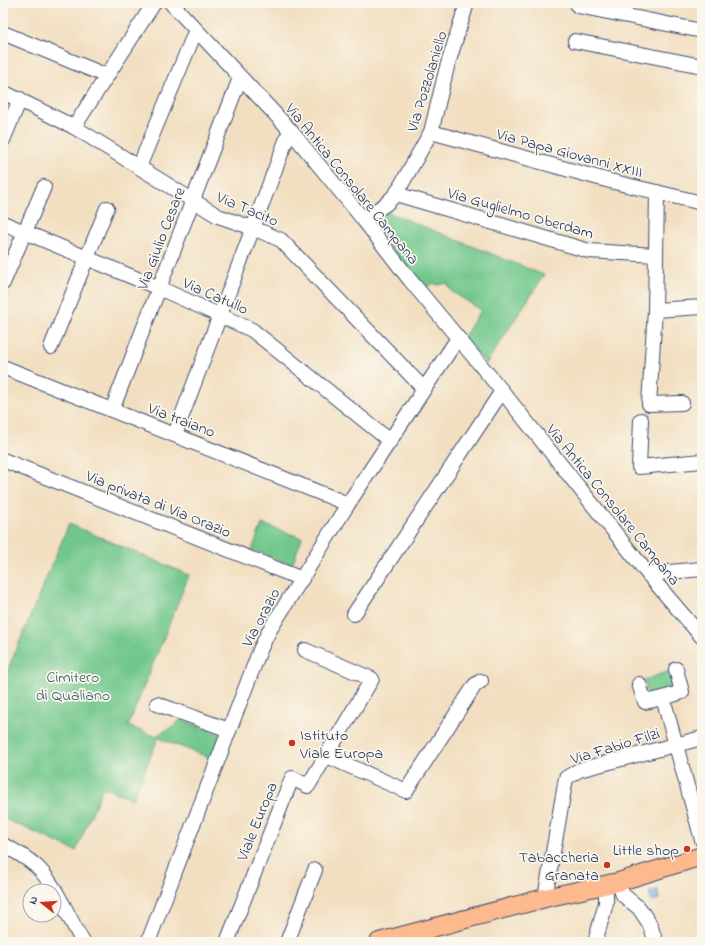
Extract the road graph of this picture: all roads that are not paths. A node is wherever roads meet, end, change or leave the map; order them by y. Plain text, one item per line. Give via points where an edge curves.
1 (154, 3) edge
2 (171, 3) edge
3 (467, 3) edge
4 (578, 6) dead end
5 (196, 30) junction
6 (702, 30) edge
7 (3, 33) edge
8 (574, 41) dead end
9 (702, 66) edge
10 (107, 76) junction
11 (240, 78) junction
12 (3, 92) edge
13 (20, 99) junction
14 (74, 127) junction
15 (290, 130) junction
16 (431, 132) junction
17 (3, 140) edge
18 (139, 167) junction
19 (44, 187) dead end
20 (657, 192) junction
21 (396, 194) junction
22 (193, 200) junction
23 (702, 202) edge
24 (107, 208) dead end
25 (363, 218) junction
26 (3, 223) edge
27 (253, 228) junction
28 (24, 233) junction
29 (656, 255) junction
30 (86, 258) junction
31 (3, 283) edge
32 (158, 288) junction
33 (702, 307) edge
34 (655, 310) junction
35 (220, 316) junction
36 (458, 338) junction
37 (51, 347) dead end
38 (3, 367) edge
39 (424, 389) junction
40 (502, 391) junction
41 (682, 403) dead end
42 (112, 410) junction
43 (641, 420) dead end
44 (175, 434) junction
45 (390, 441) junction
46 (3, 460) edge
47 (702, 461) edge
48 (348, 504) junction
49 (702, 569) edge
50 (648, 574) junction
51 (302, 579) junction
52 (354, 614) dead end
53 (702, 637) edge
54 (305, 650) dead end
55 (676, 669) dead end
56 (482, 681) dead end
57 (639, 684) dead end
58 (663, 698) junction
59 (158, 704) dead end
60 (229, 730) junction
61 (702, 738) edge
62 (676, 744) junction
63 (327, 756) junction
64 (702, 840) edge
65 (3, 844) edge
66 (702, 856) edge
67 (315, 870) dead end
68 (612, 883) junction
69 (545, 898) junction
70 (83, 942) edge
71 (148, 942) edge
72 (227, 942) edge
73 (287, 942) edge
74 (380, 942) edge
75 (595, 942) edge
76 (654, 942) edge

1 - 10 street
2 - 5 street, Via Antica Consolare Campana
3 - 16 street, Via Pozzolaniello
4 - 6 street
5 - 11 street, Via Antica Consolare Campana
5 - 18 street
7 - 10 street
8 - 9 street
10 - 14 street
11 - 15 street, Via Antica Consolare Campana
11 - 22 street, Via Giulio Cesare
12 - 13 street, Via Tacito
13 - 14 street, Via Tacito
13 - 17 street
14 - 18 street, Via Tacito
15 - 25 street, Via Antica Consolare Campana
15 - 27 street
16 - 20 street, Via Papa Giovanni XXIII
16 - 21 street, Via Pozzolaniello
18 - 22 street, Via Tacito
19 - 28 street
20 - 23 street, Via Papa Giovanni XXIII
20 - 29 street
21 - 25 street, Via Pozzolaniello via 386,204
21 - 29 street, Via Guglielmo Oberdam via 589,251
22 - 27 street, Via Tacito via 218,216
22 - 32 street, Via Giulio Cesare
24 - 30 street
25 - 36 street, Via Antica Consolare Campana
26 - 28 street, Via Catullo
27 - 35 street
27 - 39 street, Via Tacito via 281,240
28 - 30 street, Via Catullo
28 - 31 street
29 - 34 street
30 - 32 street, Via Catullo
30 - 37 street
32 - 35 street, Via Catullo
32 - 42 street, Via Giulio Cesare
33 - 34 street
34 - 41 street via 649,404
35 - 44 street
35 - 45 street, Via Catullo via 252,330
36 - 39 street, Via orazio
36 - 40 street, Via Antica Consolare Campana
38 - 42 street, Via traiano
39 - 45 street, Via orazio
40 - 50 street, Via Antica Consolare Campana
40 - 52 street
42 - 44 street, Via traiano
43 - 47 street via 639,467
44 - 48 street, Via traiano
45 - 48 street, Via orazio
46 - 51 street, Via privata di Via Orazio
48 - 51 street, Via orazio
49 - 50 street
50 - 53 street, Via Antica Consolare Campana
51 - 60 street, Via orazio via 269,631
54 - 63 street, Viale Europa via 372,679
55 - 58 street via 682,692
56 - 63 street via 475,685 406,791
57 - 58 street via 645,702
58 - 62 street
59 - 60 street
60 - 71 street, Via orazio
61 - 62 street, Via Fabio Filzi
62 - 64 street
62 - 69 street, Via Fabio Filzi via 579,770 566,778
63 - 72 street, Viale Europa via 308,786 292,778
65 - 70 street via 38,867 50,882
66 - 68 main road
67 - 73 street
68 - 69 main road
68 - 75 street
68 - 76 street via 639,908 649,923
69 - 74 main road

